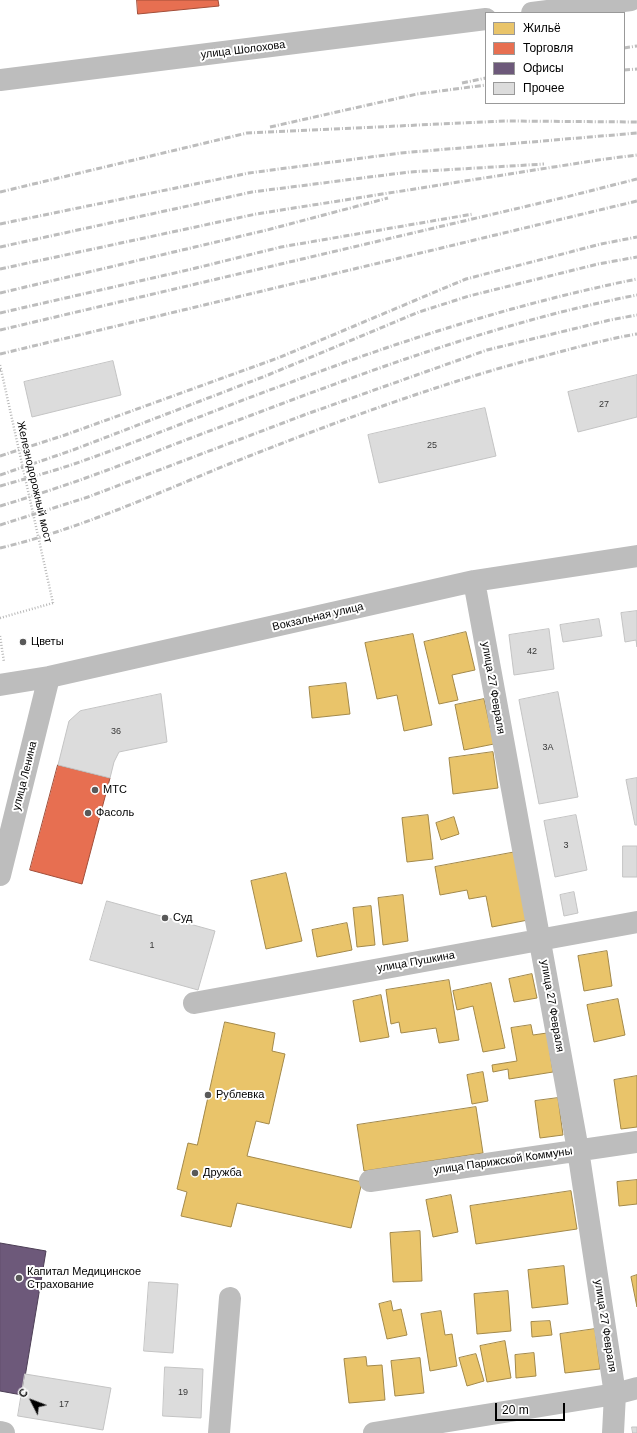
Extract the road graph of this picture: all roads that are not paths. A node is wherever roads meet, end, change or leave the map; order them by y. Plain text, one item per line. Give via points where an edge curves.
1 (631, 0) edge
2 (540, 12) edge
3 (485, 19) edge
4 (0, 80) edge
5 (637, 556) edge
6 (474, 582) junction
7 (49, 677) junction
8 (0, 685) edge
9 (0, 875) edge
10 (637, 922) edge
11 (539, 939) junction
12 (194, 1003) dead end
13 (637, 1142) edge
14 (578, 1150) junction
15 (370, 1181) dead end
16 (230, 1298) dead end
17 (637, 1388) edge
18 (615, 1394) junction
19 (0, 1432) edge
20 (4, 1433) edge
21 (220, 1433) edge
22 (374, 1433) edge
23 (613, 1433) edge

1 - 2 street
3 - 4 street, улица Шолохова
5 - 6 street, Вокзальная улица
6 - 7 street, Вокзальная улица
6 - 11 street, улица 27 Февраля
7 - 8 street, Вокзальная улица
7 - 9 street, улица Ленина
10 - 11 street, улица Пушкина
11 - 12 street, улица Пушкина
11 - 14 street, улица 27 Февраля
13 - 14 street, улица Парижской Коммуны
14 - 15 street, улица Парижской Коммуны
14 - 18 street, улица 27 Февраля
16 - 21 street
17 - 18 street
18 - 22 street
18 - 23 street, улица 27 Февраля
19 - 20 street

